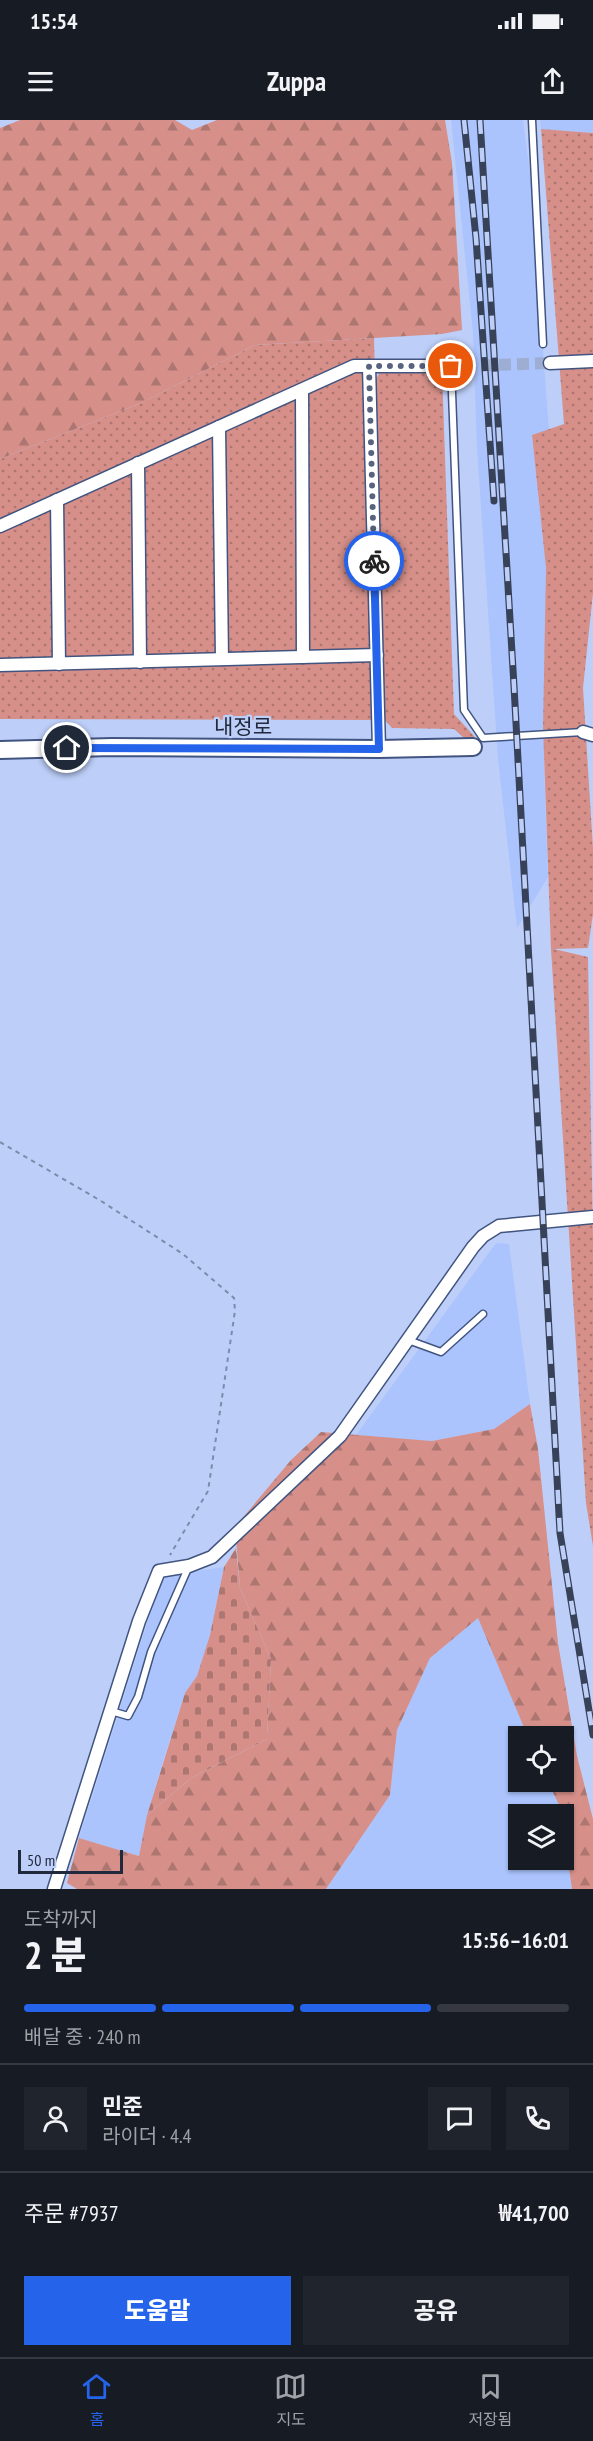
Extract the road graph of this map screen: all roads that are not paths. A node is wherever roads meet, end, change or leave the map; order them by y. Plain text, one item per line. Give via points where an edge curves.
1 (532, 120) edge
2 (543, 344) dead end
3 (593, 361) edge
4 (550, 363) tunnel mouth
5 (369, 366) junction
6 (457, 366) joint
7 (302, 390) junction
8 (219, 427) junction
9 (138, 463) junction
10 (57, 500) junction
11 (0, 526) edge
12 (377, 655) junction
13 (303, 657) junction
14 (222, 659) junction
15 (140, 662) junction
16 (59, 664) junction
17 (0, 665) edge
18 (588, 734) edge
19 (478, 742) junction
20 (379, 749) junction
21 (0, 750) edge
22 (593, 1217) edge
23 (483, 1314) dead end
24 (408, 1340) junction
25 (189, 1566) junction
26 (111, 1711) junction
27 (54, 1888) edge

1 - 2 lane
3 - 4 street
5 - 6 street
5 - 7 street via 354,366
5 - 12 street
6 - 19 lane via 464,710
7 - 8 street
7 - 13 street
8 - 9 street
8 - 14 street
9 - 10 street
9 - 15 street
10 - 11 street
10 - 16 street
12 - 13 street
12 - 20 street
13 - 14 street
14 - 15 street
15 - 16 street
16 - 17 street
18 - 19 lane
19 - 20 street, 내정로
20 - 21 street, 내정로
22 - 24 street via 499,1226 483,1236
23 - 24 lane via 441,1352
24 - 25 street via 340,1436 212,1557
25 - 26 street via 159,1571
25 - 26 lane via 128,1716
26 - 27 street

